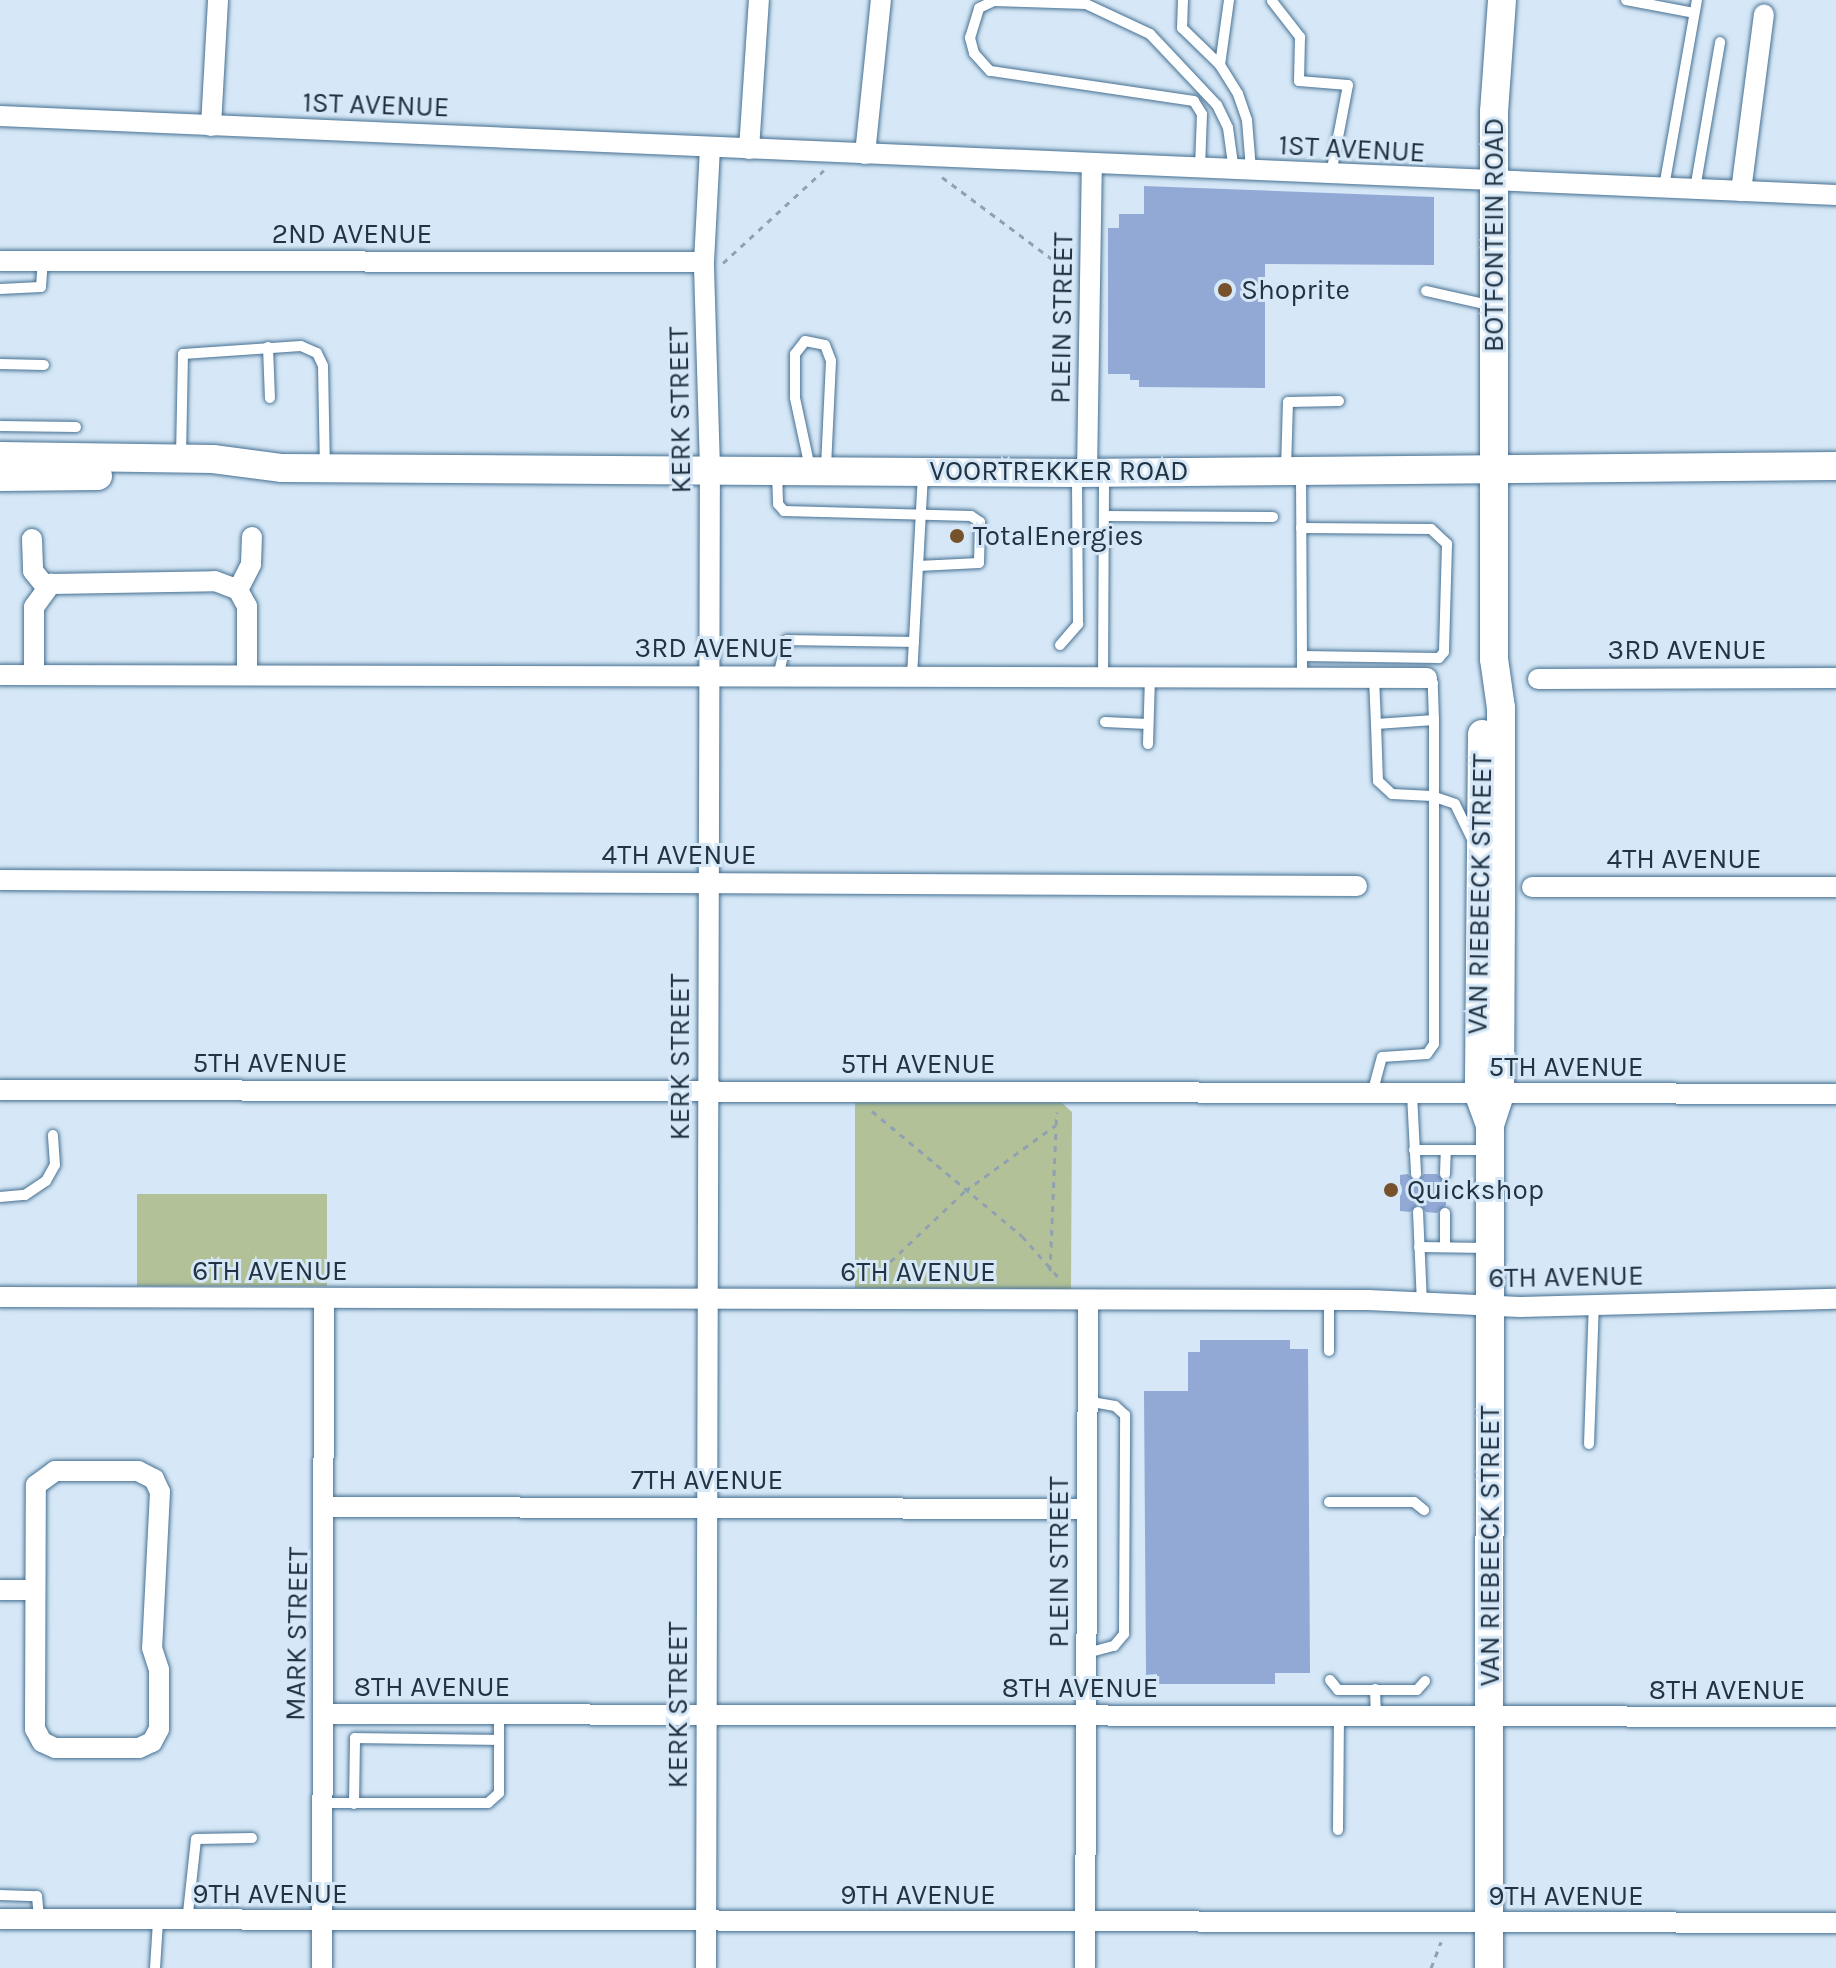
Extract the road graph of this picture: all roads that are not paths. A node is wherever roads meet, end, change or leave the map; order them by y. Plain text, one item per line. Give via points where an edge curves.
1 (218, 0) edge
2 (759, 0) edge
3 (881, 0) edge
4 (1183, 0) edge
5 (1229, 0) edge
6 (1502, 0) edge
7 (1626, 0) edge
8 (1697, 0) edge
9 (1272, 1) edge
10 (1694, 13) junction
11 (1764, 14) dead end
12 (1720, 42) dead end
13 (1220, 65) junction
14 (0, 116) edge
15 (211, 126) junction
16 (710, 147) junction
17 (749, 149) junction
18 (865, 154) junction
19 (1092, 165) junction
20 (1200, 170) junction
21 (1242, 172) junction
22 (1331, 176) junction
23 (1495, 181) junction
24 (1664, 187) junction
25 (1695, 189) junction
26 (1741, 191) junction
27 (1836, 195) edge
28 (0, 261) edge
29 (43, 261) junction
30 (704, 262) junction
31 (0, 289) edge
32 (1426, 291) dead end
33 (1495, 306) junction
34 (268, 347) junction
35 (0, 364) edge
36 (44, 365) dead end
37 (270, 398) dead end
38 (1339, 401) dead end
39 (0, 426) edge
40 (76, 427) dead end
41 (0, 456) edge
42 (181, 459) junction
43 (1836, 466) edge
44 (282, 468) junction
45 (325, 469) junction
46 (710, 469) junction
47 (777, 470) junction
48 (818, 470) junction
49 (924, 471) junction
50 (1495, 471) junction
51 (1090, 472) junction
52 (1293, 472) junction
53 (0, 477) edge
54 (921, 516) junction
55 (1104, 516) junction
56 (1273, 517) dead end
57 (1301, 528) junction
58 (252, 537) dead end
59 (32, 539) dead end
60 (918, 566) junction
61 (46, 587) junction
62 (238, 590) junction
63 (914, 642) junction
64 (1060, 645) dead end
65 (1302, 656) junction
66 (1494, 664) junction
67 (0, 675) edge
68 (34, 675) junction
69 (247, 675) junction
70 (709, 676) junction
71 (778, 676) junction
72 (912, 677) junction
73 (1103, 677) junction
74 (1150, 677) junction
75 (1302, 678) junction
76 (1374, 678) junction
77 (1427, 678) joint
78 (1836, 678) edge
79 (1538, 679) dead end
80 (1434, 720) junction
81 (1105, 722) dead end
82 (1148, 724) junction
83 (1376, 724) junction
84 (1148, 744) dead end
85 (1432, 796) junction
86 (1480, 873) junction
87 (0, 880) edge
88 (708, 883) junction
89 (1357, 886) dead end
90 (1532, 887) dead end
91 (1836, 887) edge
92 (0, 1090) edge
93 (707, 1092) junction
94 (1372, 1094) junction
95 (1412, 1094) junction
96 (1836, 1094) edge
97 (1490, 1095) junction
98 (53, 1135) dead end
99 (1490, 1138) junction
100 (1414, 1150) junction
101 (1446, 1151) junction
102 (1416, 1174) dead end
103 (1445, 1174) dead end
104 (0, 1197) edge
105 (1418, 1212) dead end
106 (1445, 1213) dead end
107 (1419, 1247) junction
108 (1445, 1247) junction
109 (1490, 1248) junction
110 (0, 1297) edge
111 (1836, 1299) edge
112 (324, 1300) junction
113 (708, 1300) junction
114 (1088, 1300) junction
115 (1329, 1300) junction
116 (1422, 1304) junction
117 (1594, 1304) junction
118 (1492, 1306) junction
119 (1329, 1351) dead end
120 (1088, 1401) junction
121 (1589, 1444) dead end
122 (1329, 1502) dead end
123 (326, 1507) junction
124 (706, 1507) junction
125 (1087, 1509) junction
126 (1424, 1510) dead end
127 (0, 1590) edge
128 (35, 1590) junction
129 (1087, 1653) junction
130 (1330, 1680) dead end
131 (1425, 1681) dead end
132 (1375, 1689) junction
133 (324, 1714) junction
134 (499, 1715) junction
135 (706, 1715) junction
136 (1339, 1715) junction
137 (1376, 1715) junction
138 (1490, 1715) junction
139 (1086, 1716) junction
140 (1836, 1717) edge
141 (499, 1740) junction
142 (324, 1803) junction
143 (354, 1804) junction
144 (1338, 1830) dead end
145 (252, 1838) dead end
146 (0, 1895) edge
147 (0, 1919) edge
148 (39, 1920) junction
149 (323, 1921) junction
150 (158, 1922) junction
151 (187, 1922) junction
152 (707, 1923) junction
153 (1085, 1923) junction
154 (1836, 1923) edge
155 (1489, 1924) junction
156 (155, 1968) edge
157 (322, 1968) edge
158 (706, 1968) edge
159 (1085, 1968) edge
160 (1489, 1968) edge

1 - 15 street
2 - 17 street
3 - 18 street
4 - 13 lane via 1182,28
5 - 13 lane
6 - 23 main road, BOTFONTEIN ROAD
7 - 10 lane
8 - 10 lane
9 - 22 lane via 1300,37 1299,81 1348,85
10 - 24 lane
11 - 26 street
12 - 25 lane
13 - 21 lane via 1247,120
14 - 15 street, 1ST AVENUE
15 - 16 street, 1ST AVENUE
16 - 17 street, 1ST AVENUE
16 - 30 street, KERK STREET
17 - 18 street, 1ST AVENUE
18 - 19 street, 1ST AVENUE
19 - 20 street, 1ST AVENUE
19 - 51 street, PLEIN STREET
20 - 21 street, 1ST AVENUE
20 - 21 lane via 1202,114 1194,101 990,71 974,53 970,38 979,8 994,1 1086,4 1150,34 1217,105
21 - 22 street, 1ST AVENUE
22 - 23 street, 1ST AVENUE
23 - 24 street, 1ST AVENUE
23 - 33 main road, BOTFONTEIN ROAD
24 - 25 street, 1ST AVENUE
25 - 26 street, 1ST AVENUE
26 - 27 street, 1ST AVENUE
28 - 29 street, 2ND AVENUE
29 - 30 street, 2ND AVENUE
29 - 31 lane via 41,287
30 - 46 street, KERK STREET
32 - 33 lane
33 - 50 main road, BOTFONTEIN ROAD
34 - 37 lane
34 - 42 lane via 183,354
34 - 45 lane via 311,348 321,359
35 - 36 lane
38 - 52 lane via 1288,402
39 - 40 lane
41 - 42 main road, VOORTREKKER ROAD
42 - 44 main road, VOORTREKKER ROAD
43 - 50 main road, VOORTREKKER ROAD
44 - 45 main road, VOORTREKKER ROAD
44 - 53 main road, VOORTREKKER ROAD via 228,477
45 - 46 main road, VOORTREKKER ROAD
46 - 47 main road, VOORTREKKER ROAD
46 - 70 street, KERK STREET
47 - 48 main road, VOORTREKKER ROAD
47 - 54 lane via 778,504 784,511
48 - 48 lane via 795,398 795,354 805,341 825,345 831,361
48 - 49 main road, VOORTREKKER ROAD
49 - 51 main road, VOORTREKKER ROAD
49 - 54 lane
50 - 52 main road, VOORTREKKER ROAD
50 - 66 main road, VAN RIEBEECK STREET
51 - 52 main road, VOORTREKKER ROAD
51 - 55 lane
51 - 64 lane via 1078,624
52 - 57 lane
54 - 60 lane
54 - 60 lane via 977,519 981,558 971,566
55 - 56 lane
55 - 73 lane
57 - 65 lane
57 - 65 lane via 1431,529 1447,544 1444,652 1439,658
58 - 62 street via 251,564
59 - 61 street via 33,571
60 - 63 lane
61 - 62 street via 64,581 215,581
61 - 68 street via 34,607
62 - 69 street via 247,606
63 - 71 lane via 787,640
63 - 72 lane
65 - 75 lane
66 - 86 main road, VAN RIEBEECK STREET via 1482,707
66 - 97 main road, VAN RIEBEECK STREET via 1501,708
67 - 68 street, 3RD AVENUE
68 - 69 street, 3RD AVENUE
69 - 70 street, 3RD AVENUE
70 - 71 street, 3RD AVENUE
70 - 88 street, KERK STREET
71 - 72 street, 3RD AVENUE
72 - 73 street, 3RD AVENUE
73 - 74 street, 3RD AVENUE
74 - 75 street, 3RD AVENUE
74 - 82 lane
75 - 76 street, 3RD AVENUE
76 - 77 street, 3RD AVENUE
76 - 83 lane
77 - 80 lane via 1433,683
78 - 79 street, 3RD AVENUE
80 - 83 lane
80 - 85 lane
81 - 82 lane
82 - 84 lane
83 - 85 lane via 1380,786 1392,794
85 - 86 lane via 1455,804 1464,815
85 - 94 lane via 1434,1044 1427,1054 1382,1057
86 - 97 main road, VAN RIEBEECK STREET
87 - 88 street, 4TH AVENUE
88 - 89 street, 4TH AVENUE
88 - 93 street, KERK STREET
90 - 91 street, 4TH AVENUE
92 - 93 street, 5TH AVENUE
93 - 94 street, 5TH AVENUE
93 - 113 street, KERK STREET
94 - 95 street, 5TH AVENUE
95 - 97 street, 5TH AVENUE
95 - 100 lane
96 - 97 street, 5TH AVENUE
97 - 99 main road, VAN RIEBEECK STREET
98 - 104 lane via 55,1165 46,1181 25,1195
99 - 101 lane
99 - 109 main road, VAN RIEBEECK STREET
100 - 101 lane
100 - 102 lane
101 - 103 lane
105 - 107 lane
106 - 108 lane
107 - 108 lane
107 - 116 lane
108 - 109 lane
109 - 118 main road, VAN RIEBEECK STREET
110 - 112 street, 6TH AVENUE
111 - 117 street, 6TH AVENUE
112 - 113 street, 6TH AVENUE
112 - 123 street, MARK STREET
113 - 114 street, 6TH AVENUE
113 - 124 street, KERK STREET
114 - 115 street, 6TH AVENUE
114 - 120 street, PLEIN STREET
115 - 116 street, 6TH AVENUE
115 - 119 lane
116 - 118 street, 6TH AVENUE
117 - 118 street, 6TH AVENUE
117 - 121 lane
118 - 138 main road, VAN RIEBEECK STREET
120 - 125 street, PLEIN STREET
120 - 129 lane via 1123,1410 1125,1431 1124,1634 1114,1646
122 - 126 lane via 1414,1502
123 - 124 street, 7TH AVENUE
123 - 133 street, MARK STREET
124 - 125 street, 7TH AVENUE
124 - 135 street, KERK STREET
125 - 129 street, PLEIN STREET
127 - 128 street
128 - 128 street via 34,1493 40,1479 55,1471 138,1471 154,1479 160,1492 152,1648 159,1670 159,1729 152,1742 139,1748 55,1748 42,1742 35,1729
129 - 139 street, PLEIN STREET
130 - 132 lane via 1338,1690
131 - 132 lane via 1420,1689
132 - 137 lane
133 - 134 street, 8TH AVENUE
133 - 142 street, MARK STREET
134 - 135 street, 8TH AVENUE
134 - 141 lane
135 - 139 street, 8TH AVENUE
135 - 152 street, KERK STREET
136 - 137 street, 8TH AVENUE
136 - 139 street, 8TH AVENUE
136 - 144 lane
137 - 138 street, 8TH AVENUE
138 - 140 street, 8TH AVENUE
138 - 155 main road, VAN RIEBEECK STREET
139 - 153 street, PLEIN STREET
141 - 143 lane via 499,1793 488,1803
141 - 143 lane via 355,1738
142 - 143 lane
142 - 149 street, MARK STREET
145 - 151 lane via 196,1839
146 - 148 lane via 37,1896
147 - 148 street, 9TH AVENUE
148 - 150 street, 9TH AVENUE
149 - 151 street, 9TH AVENUE
149 - 152 street, 9TH AVENUE
149 - 157 street, MARK STREET
150 - 151 street, 9TH AVENUE
150 - 156 lane
152 - 153 street, 9TH AVENUE
152 - 158 street, KERK STREET
153 - 155 street, 9TH AVENUE
153 - 159 street, PLEIN STREET
154 - 155 street, 9TH AVENUE
155 - 160 main road, VAN RIEBEECK STREET

